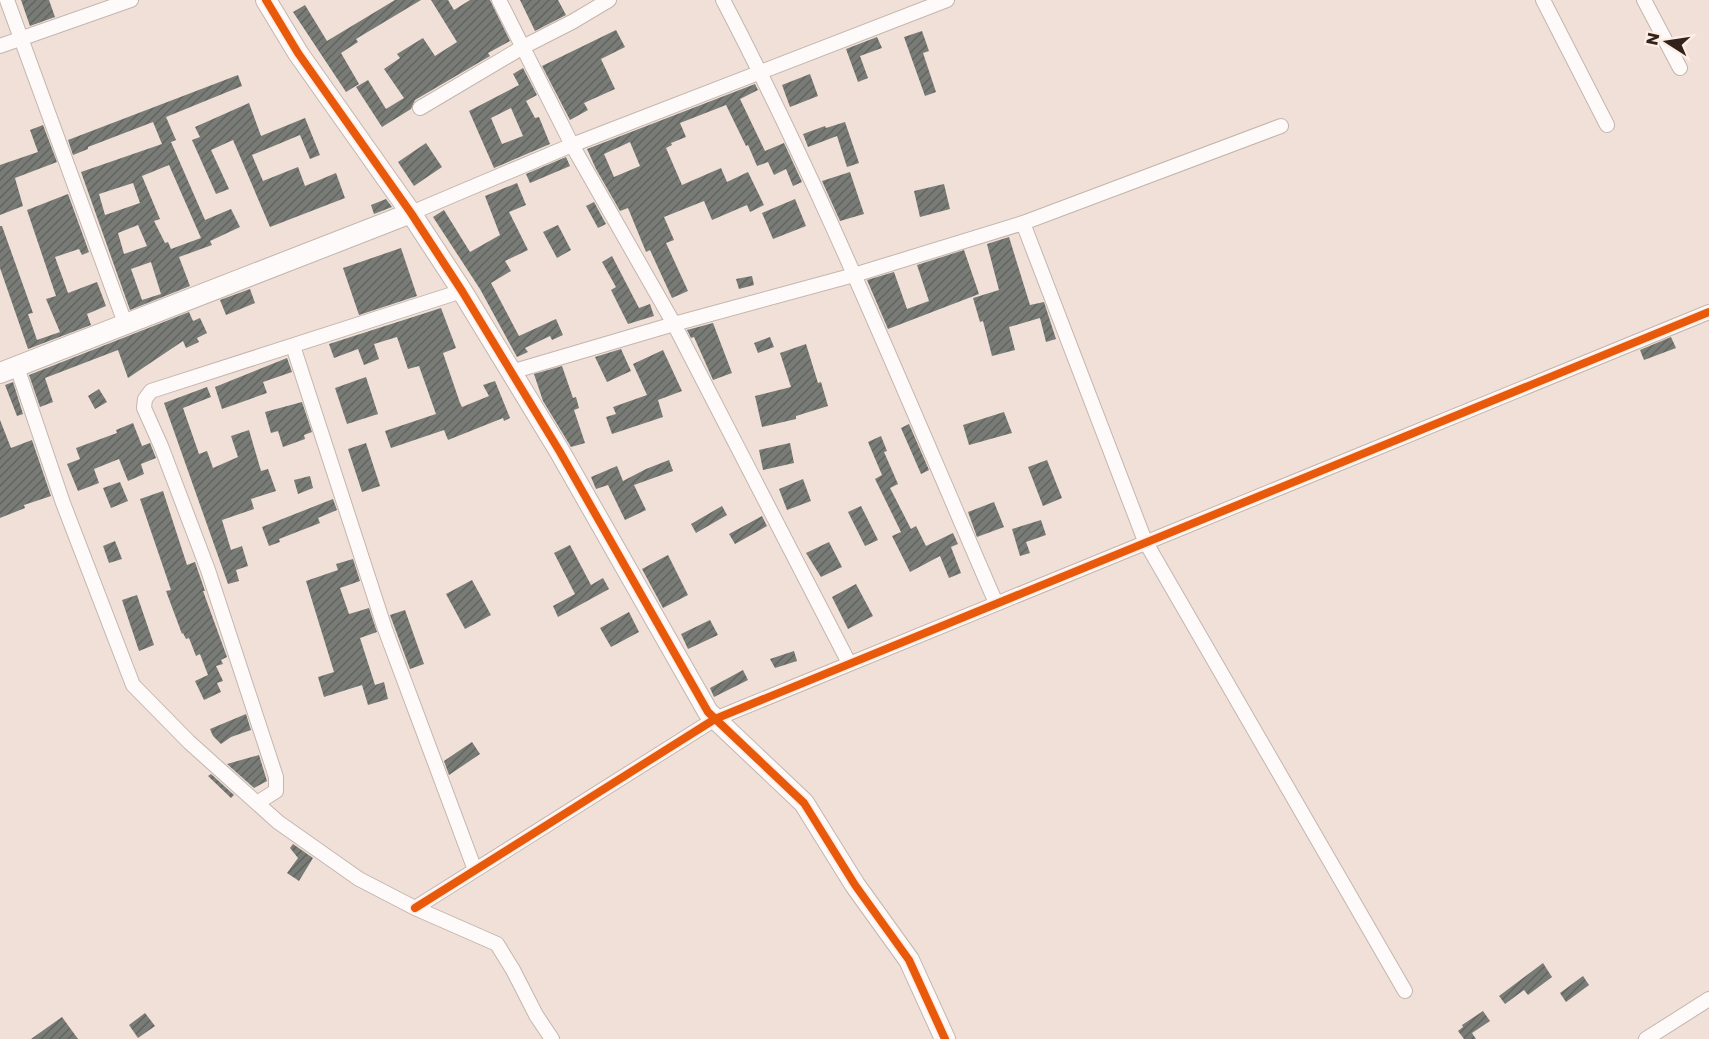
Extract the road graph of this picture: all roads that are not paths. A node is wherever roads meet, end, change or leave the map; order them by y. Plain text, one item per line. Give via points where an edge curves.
1 (7, 0) edge
2 (131, 0) edge
3 (266, 0) edge
4 (499, 0) edge
5 (609, 0) edge
6 (723, 0) edge
7 (946, 0) edge
8 (1543, 0) edge
9 (1644, 0) edge
10 (20, 38) junction
11 (0, 46) edge
12 (523, 47) junction
13 (1680, 68) dead end
14 (760, 72) junction
15 (420, 108) dead end
16 (1607, 125) dead end
17 (1281, 126) dead end
18 (572, 145) junction
19 (411, 213) junction
20 (1023, 223) junction
21 (854, 275) junction
22 (462, 291) junction
23 (1709, 312) edge
24 (125, 323) junction
25 (674, 324) junction
26 (292, 346) junction
27 (8, 370) edge
28 (511, 372) junction
29 (1145, 542) junction
30 (996, 603) junction
31 (849, 663) junction
32 (715, 719) junction
33 (257, 803) junction
34 (475, 870) junction
35 (415, 908) junction
36 (1405, 991) dead end
37 (1709, 999) edge
38 (552, 1039) edge
39 (945, 1039) edge
40 (1646, 1039) edge

1 - 10 street
2 - 10 street
3 - 19 street via 298,53
4 - 12 street
5 - 12 street
6 - 14 street
7 - 14 street
8 - 16 street
9 - 13 street
10 - 11 street
10 - 24 street
12 - 15 street
12 - 18 street
14 - 18 street
14 - 21 street
17 - 20 street
18 - 19 street
18 - 25 street
19 - 22 street
19 - 24 street
20 - 21 street
20 - 29 street
21 - 25 street
21 - 30 street
22 - 26 street
22 - 28 street
23 - 29 street
24 - 27 street
25 - 28 street
25 - 31 street
26 - 33 street via 151,391 144,408 208,570 276,777 276,791
26 - 34 street via 385,629
27 - 33 street via 133,685
28 - 32 street
29 - 30 street
29 - 36 street
30 - 31 street
31 - 32 street
32 - 34 street
32 - 39 street via 804,802 855,885 909,960
33 - 35 street via 359,879
34 - 35 street
35 - 38 street via 497,944
37 - 40 street

